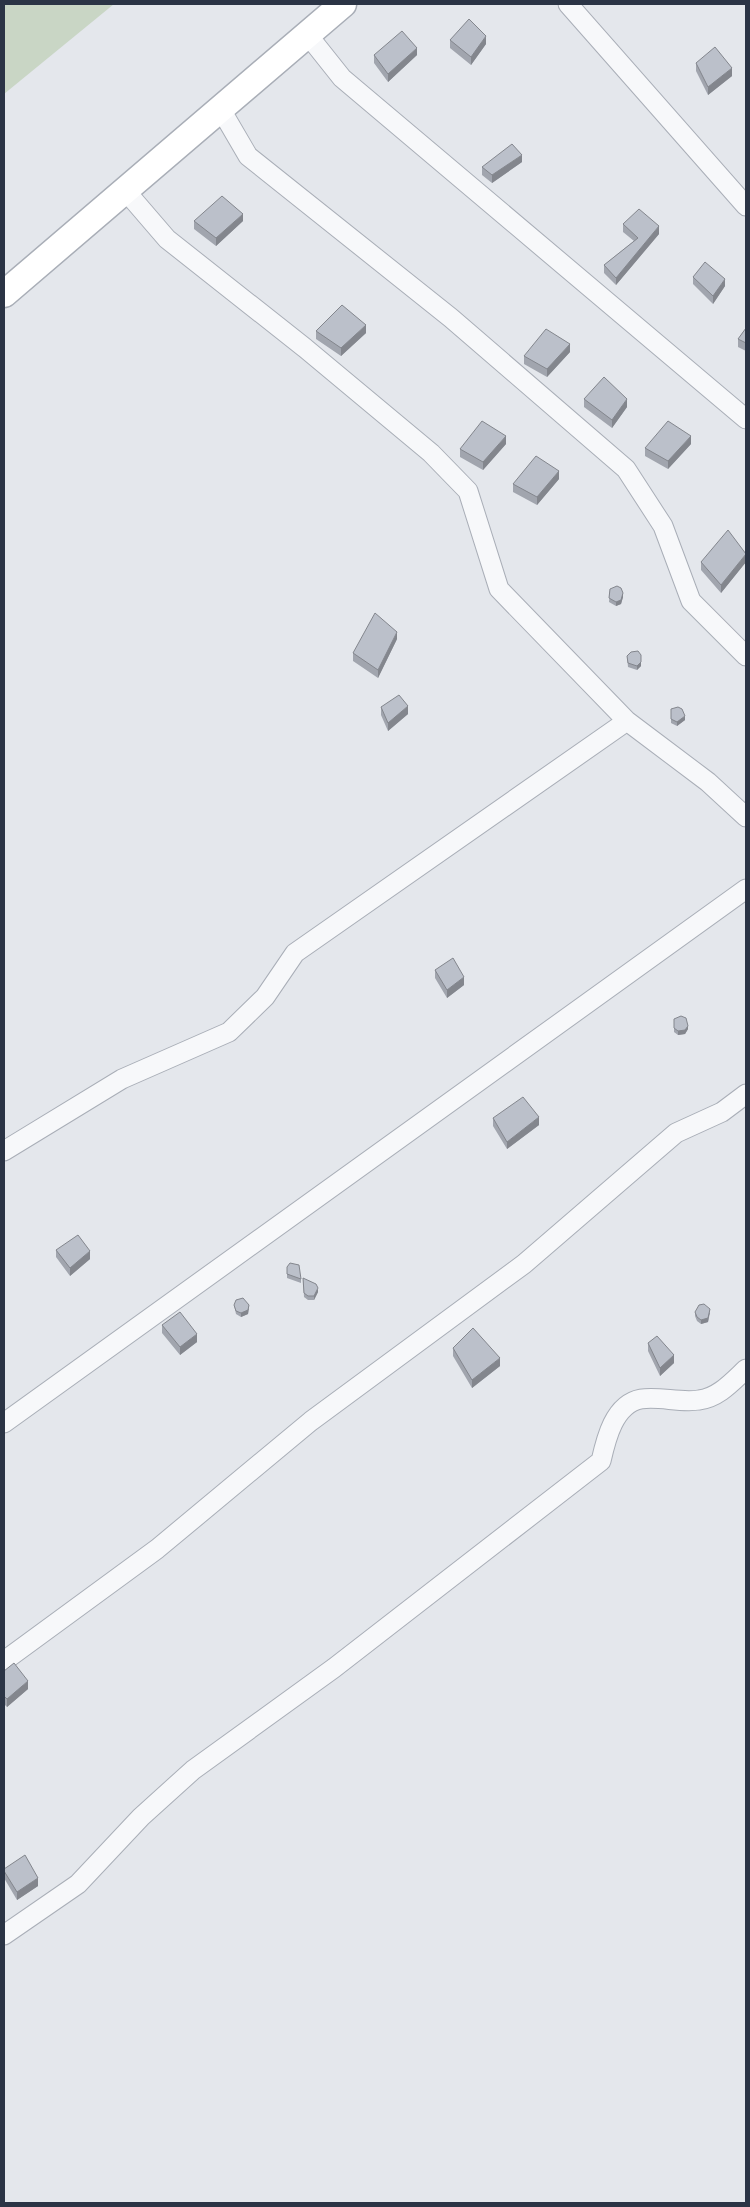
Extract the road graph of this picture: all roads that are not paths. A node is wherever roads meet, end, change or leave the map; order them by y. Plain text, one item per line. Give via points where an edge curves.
1 (343, 4) edge
2 (568, 4) edge
3 (307, 34) junction
4 (220, 108) junction
5 (124, 189) junction
6 (746, 206) edge
7 (4, 294) edge
8 (746, 418) edge
9 (746, 656) edge
10 (627, 721) junction
11 (746, 817) edge
12 (746, 889) edge
13 (746, 1094) edge
14 (4, 1151) edge
15 (746, 1369) edge
16 (4, 1423) edge
17 (4, 1661) edge
18 (4, 1935) edge

1 - 3 street
2 - 6 street
3 - 4 street
3 - 8 street via 342,78
4 - 5 street
4 - 9 street via 248,156 451,318 626,469 663,526 691,602
5 - 7 street
5 - 10 street via 167,239 420,442 462,485 468,492 500,589
10 - 11 street via 708,782
10 - 14 street via 295,953 265,997 229,1032 122,1079
12 - 16 street
13 - 17 street via 722,1112 676,1133 524,1264 311,1421 157,1549
15 - 18 street via 720,1392 700,1400 640,1399 623,1409 608,1431 601,1461 334,1668 193,1770 141,1817 78,1884

